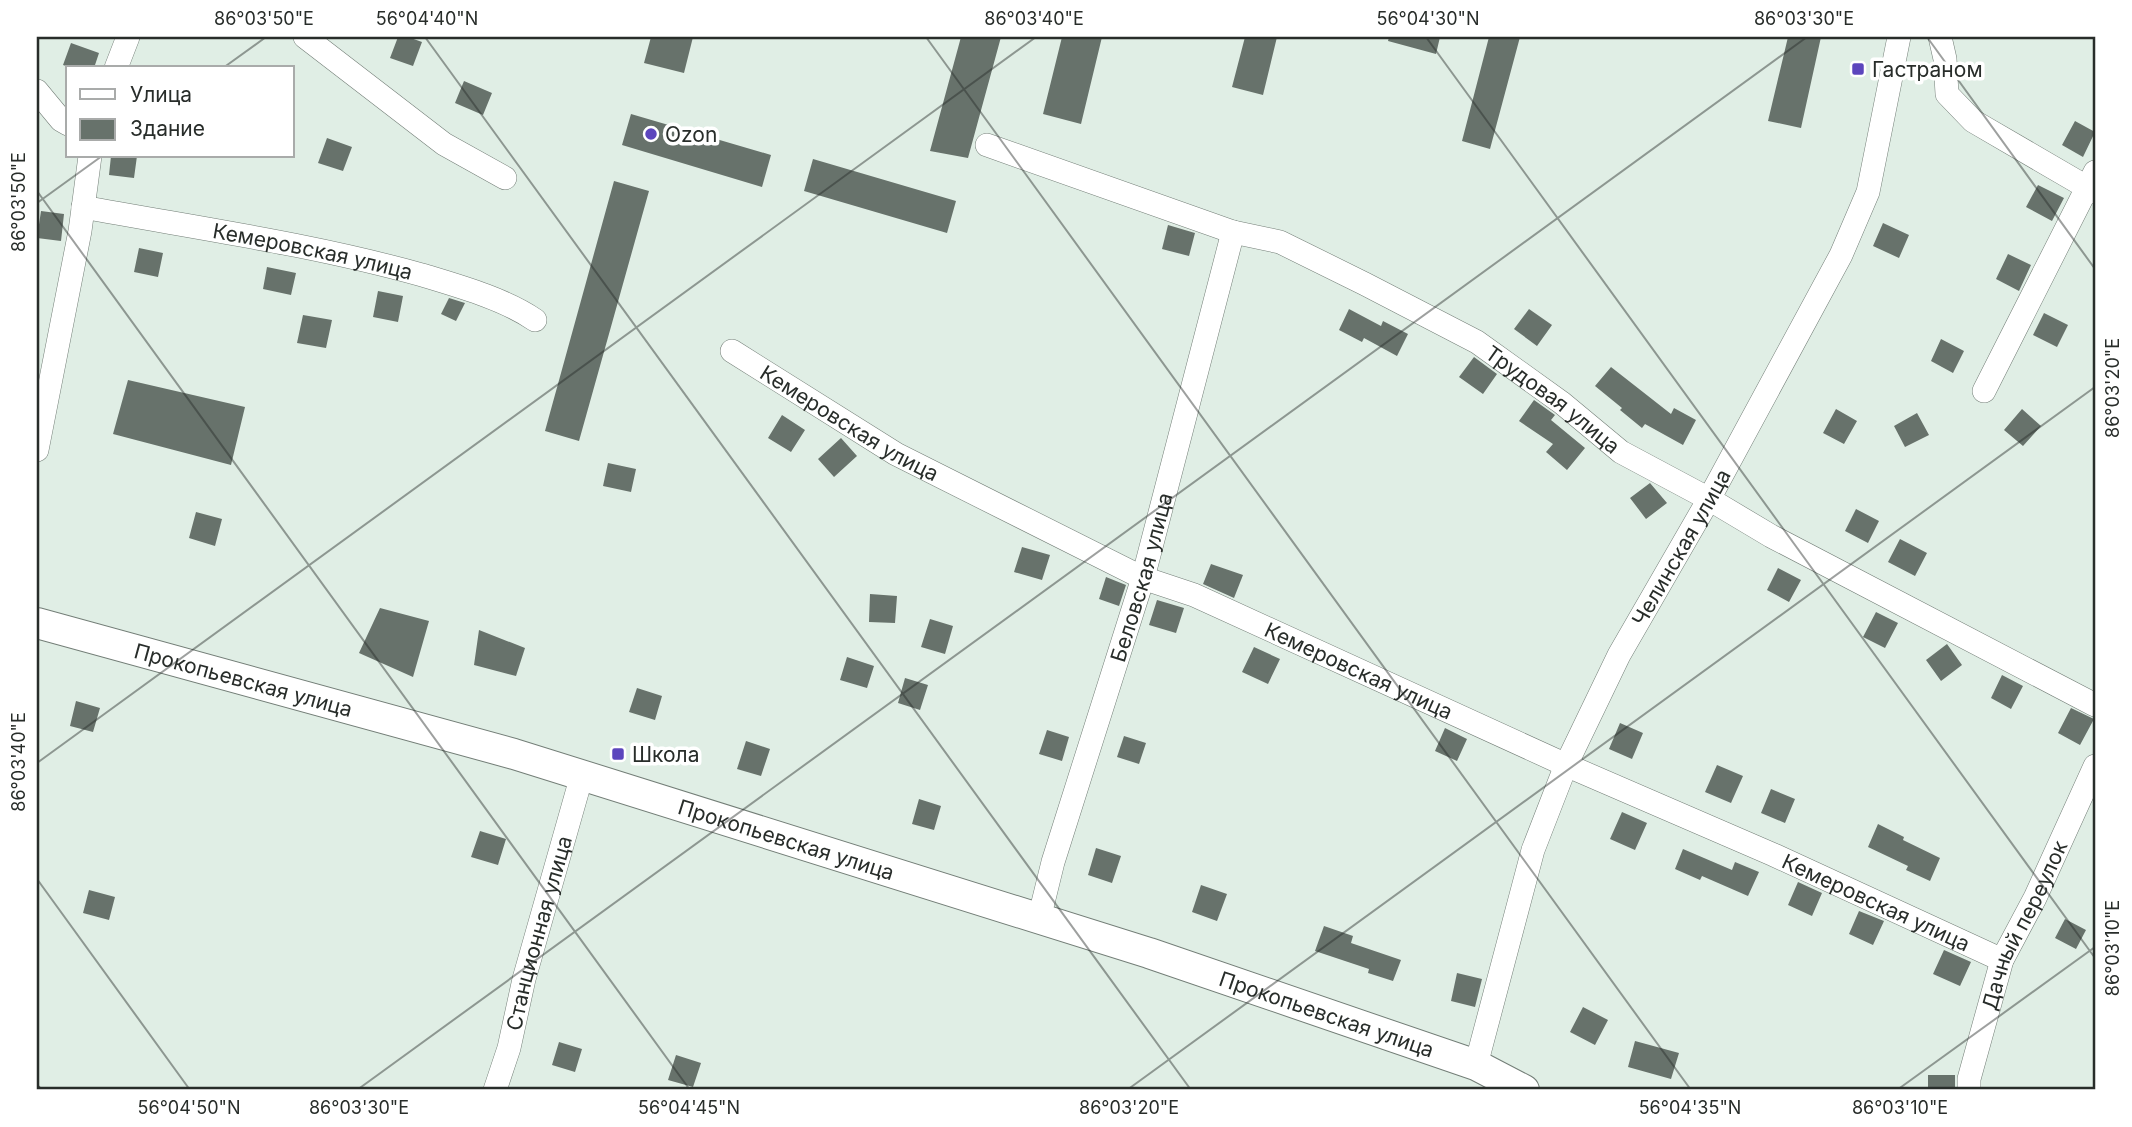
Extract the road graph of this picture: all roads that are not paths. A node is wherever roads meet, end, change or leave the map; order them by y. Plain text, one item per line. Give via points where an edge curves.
1 (128, 37) edge
2 (306, 37) edge
3 (1899, 37) edge
4 (1940, 37) edge
5 (117, 66) edge
6 (37, 92) edge
7 (66, 123) edge
8 (987, 145) dead end
9 (90, 158) edge
10 (505, 178) dead end
11 (2092, 184) edge
12 (83, 207) junction
13 (1233, 232) junction
14 (535, 320) dead end
15 (732, 351) dead end
16 (1984, 391) dead end
17 (37, 450) edge
18 (1709, 499) junction
19 (1143, 578) junction
20 (37, 623) edge
21 (2095, 705) edge
22 (1566, 765) junction
23 (2095, 766) edge
24 (582, 775) junction
25 (1039, 919) junction
26 (2002, 960) junction
27 (1476, 1065) junction
28 (495, 1090) edge
29 (1524, 1090) edge
30 (1969, 1090) edge

1 - 5 street
2 - 10 street via 444,144
3 - 18 street, Челинская улица via 1868,192 1841,255
4 - 11 street via 1947,94 1973,121
6 - 7 street
8 - 13 street, Трудовая улица
9 - 12 street
11 - 16 street
12 - 14 street, Кемеровская улица via 353,256 453,284
12 - 17 street
13 - 18 street, Трудовая улица via 1280,242 1477,342 1621,452
13 - 19 street, Беловская улица
15 - 19 street, Кемеровская улица via 896,454
18 - 21 street, Трудовая улица
18 - 22 street, Челинская улица via 1619,655
19 - 22 street, Кемеровская улица via 1194,595
19 - 25 street, Беловская улица
20 - 24 main road, Прокопьевская улица
22 - 26 street, Кемеровская улица
22 - 27 street, Челинская улица via 1533,850
23 - 26 street, Дачный переулок
24 - 25 main road, Прокопьевская улица
24 - 28 street, Станционная улица
25 - 27 main road, Прокопьевская улица
26 - 30 street, Дачный переулок
27 - 29 main road, Прокопьевская улица

